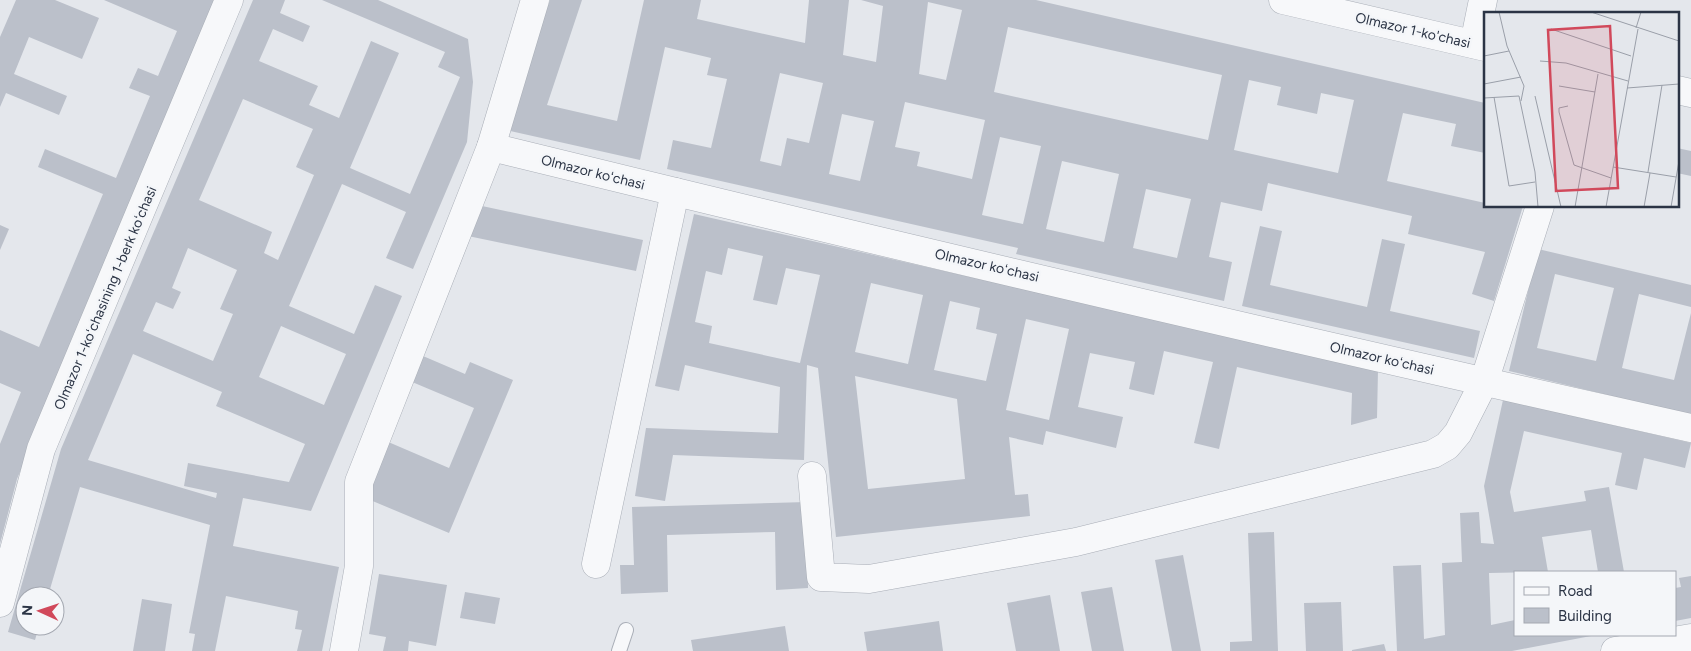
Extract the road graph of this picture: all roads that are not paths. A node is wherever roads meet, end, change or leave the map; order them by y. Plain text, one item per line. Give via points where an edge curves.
1 (229, 0) edge
2 (535, 0) edge
3 (1283, 0) edge
4 (1483, 0) edge
5 (1479, 45) edge
6 (1678, 90) edge
7 (1691, 93) edge
8 (490, 147) junction
9 (675, 192) junction
10 (1539, 208) edge
11 (1484, 382) junction
12 (1691, 428) edge
13 (812, 476) dead end
14 (596, 564) dead end
15 (0, 603) edge
16 (626, 630) dead end
17 (1691, 638) edge
18 (344, 651) edge
19 (618, 651) edge
20 (1615, 651) edge

1 - 15 street, Olmazor 1-koʻchasining 1-berk koʻchasi via 41,449
2 - 8 street
3 - 5 street, Olmazor 1-ko'chasi
4 - 5 street
6 - 7 street
8 - 9 street, Olmazor koʻchasi
8 - 18 street via 359,482 360,566
9 - 11 street, Olmazor koʻchasi
9 - 14 street
10 - 11 street
11 - 12 street, Olmazor koʻchasi
11 - 13 street via 1458,433 1448,446 1433,454 1076,542 869,579 821,577
16 - 19 lane
17 - 20 street

